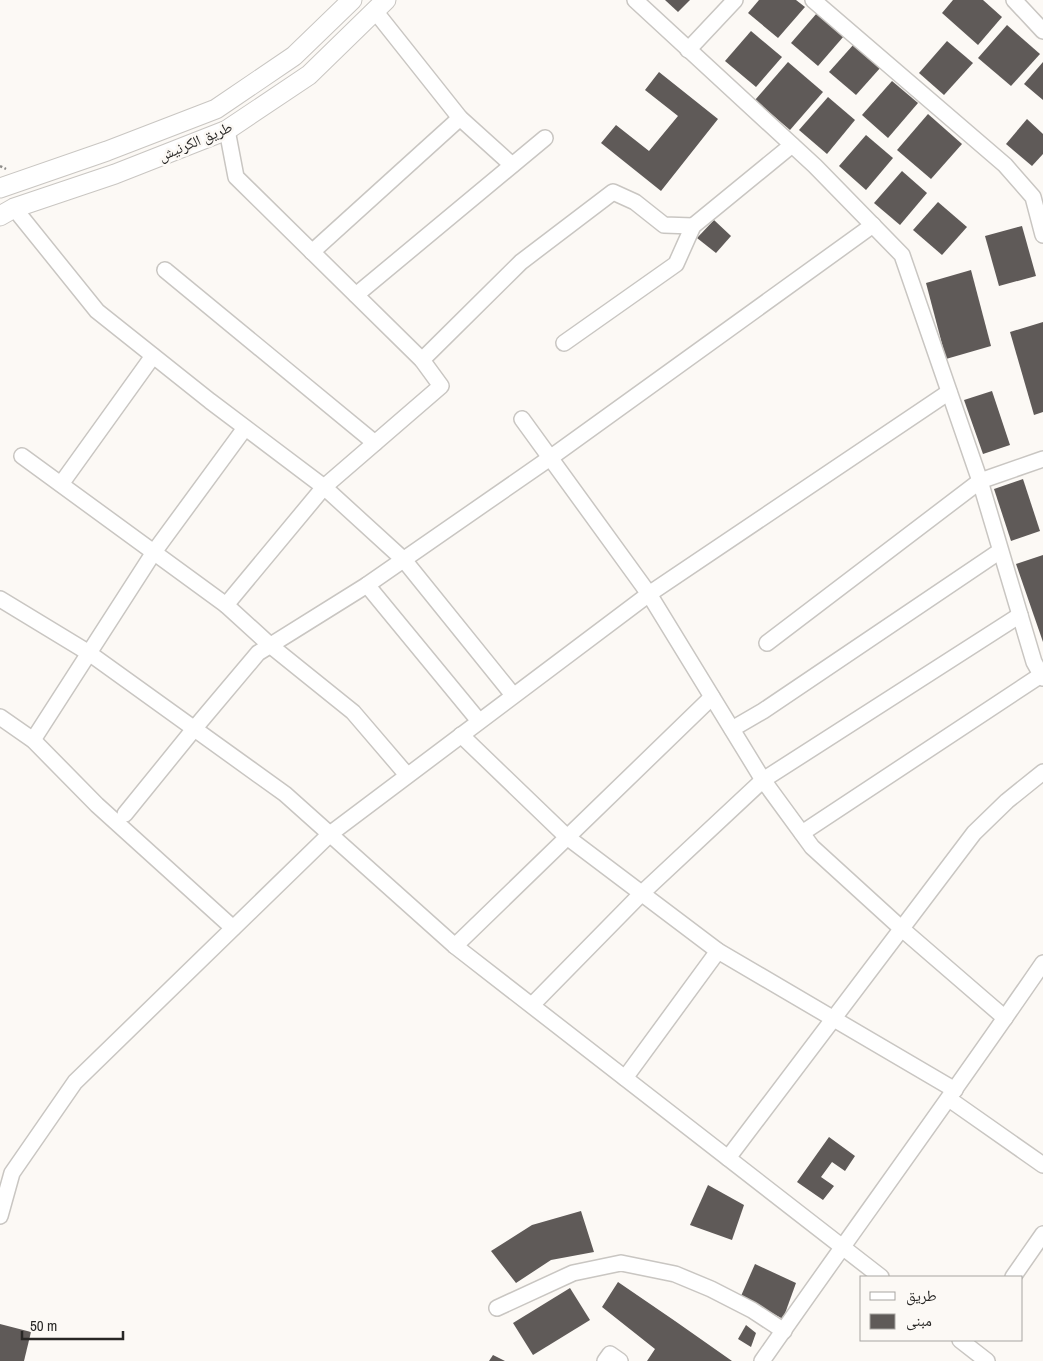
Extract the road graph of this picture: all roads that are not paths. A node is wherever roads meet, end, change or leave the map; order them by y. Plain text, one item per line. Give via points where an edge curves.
1 (352, 0) edge
2 (635, 0) edge
3 (736, 0) edge
4 (813, 0) edge
5 (1014, 0) edge
6 (381, 6) edge
7 (1043, 30) edge
8 (688, 50) junction
9 (460, 118) junction
10 (227, 130) junction
11 (545, 138) dead end
12 (792, 145) junction
13 (512, 165) junction
14 (0, 188) edge
15 (7, 212) edge
16 (873, 225) junction
17 (693, 226) junction
18 (1043, 235) edge
19 (312, 252) junction
20 (164, 270) dead end
21 (356, 295) junction
22 (564, 342) dead end
23 (153, 356) junction
24 (422, 360) junction
25 (949, 392) junction
26 (522, 419) dead end
27 (245, 428) junction
28 (375, 443) junction
29 (22, 456) dead end
30 (550, 458) junction
31 (1043, 459) edge
32 (980, 482) junction
33 (61, 484) junction
34 (324, 487) junction
35 (1000, 551) junction
36 (154, 552) junction
37 (404, 560) junction
38 (367, 585) junction
39 (649, 594) junction
40 (0, 599) edge
41 (226, 605) junction
42 (1020, 615) junction
43 (766, 643) dead end
44 (272, 646) junction
45 (89, 653) junction
46 (1042, 676) edge
47 (514, 695) junction
48 (712, 697) junction
49 (0, 717) edge
50 (479, 721) junction
51 (194, 728) junction
52 (732, 729) junction
53 (461, 735) junction
54 (33, 740) junction
55 (1043, 772) edge
56 (407, 775) junction
57 (763, 780) junction
58 (125, 814) dead end
59 (802, 833) junction
60 (330, 834) junction
61 (567, 837) junction
62 (642, 893) junction
63 (233, 928) junction
64 (902, 929) junction
65 (456, 946) junction
66 (718, 951) junction
67 (1043, 964) edge
68 (532, 1005) junction
69 (1005, 1018) junction
70 (834, 1019) junction
71 (625, 1078) junction
72 (952, 1095) junction
73 (728, 1158) junction
74 (1043, 1166) edge
75 (0, 1216) edge
76 (1043, 1234) edge
77 (842, 1247) junction
78 (880, 1276) edge
79 (1014, 1276) edge
80 (497, 1308) dead end
81 (784, 1331) junction
82 (965, 1341) edge
83 (769, 1359) edge
84 (605, 1361) edge
85 (620, 1361) edge
86 (987, 1361) edge

1 - 14 main road, طريق الكرنيش via 294,56 216,109
2 - 8 street
3 - 8 street
4 - 18 street via 1005,165 1033,197
5 - 7 street
6 - 9 street
6 - 10 main road, طريق الكرنيش via 309,75
8 - 12 street
9 - 13 street
9 - 19 street
10 - 15 main road, طريق الكرنيش
10 - 19 street via 236,177
11 - 13 street
12 - 16 street
12 - 17 street
13 - 21 street
15 - 23 street via 97,311
16 - 25 street via 902,255
16 - 30 street
17 - 22 street via 676,264
17 - 24 street via 664,225 636,202 613,192 521,262
19 - 21 street
20 - 28 street
21 - 24 street
23 - 27 street
23 - 33 street
24 - 28 street via 441,386
25 - 32 street
25 - 39 street
26 - 30 street
27 - 34 street
27 - 36 street
28 - 34 street
29 - 33 street
30 - 37 street
30 - 39 street
31 - 32 street
32 - 35 street
32 - 43 street
33 - 36 street
34 - 37 street
34 - 41 street
35 - 42 street
35 - 52 street
36 - 41 street
36 - 45 street
37 - 38 street
37 - 47 street
38 - 44 street
38 - 50 street
39 - 47 street
39 - 48 street
40 - 45 street
41 - 44 street
42 - 46 street via 1034,662
42 - 57 street
44 - 51 street via 258,653
44 - 56 street via 353,712
45 - 51 street
45 - 54 street
46 - 59 street
47 - 50 street
48 - 52 street
48 - 61 street
49 - 54 street
50 - 53 street
51 - 58 street
51 - 60 street via 285,794
52 - 57 street
53 - 56 street
53 - 61 street
54 - 63 street via 97,805
55 - 64 street via 974,833
56 - 60 street
57 - 59 street
57 - 62 street
59 - 64 street via 812,847
60 - 63 street
60 - 65 street
61 - 62 street
61 - 65 street
62 - 66 street
62 - 68 street
63 - 75 street via 75,1082 12,1173
64 - 69 street
64 - 70 street
65 - 68 street
66 - 70 street
66 - 71 street
67 - 69 street
68 - 71 street
69 - 72 street
70 - 72 street
70 - 73 street
71 - 73 street
72 - 74 street
72 - 77 street
73 - 77 street
76 - 79 street
77 - 78 street
77 - 81 street
80 - 81 street via 573,1273 621,1263 675,1274 711,1289
81 - 83 street
82 - 86 street
84 - 85 street via 610,1354

